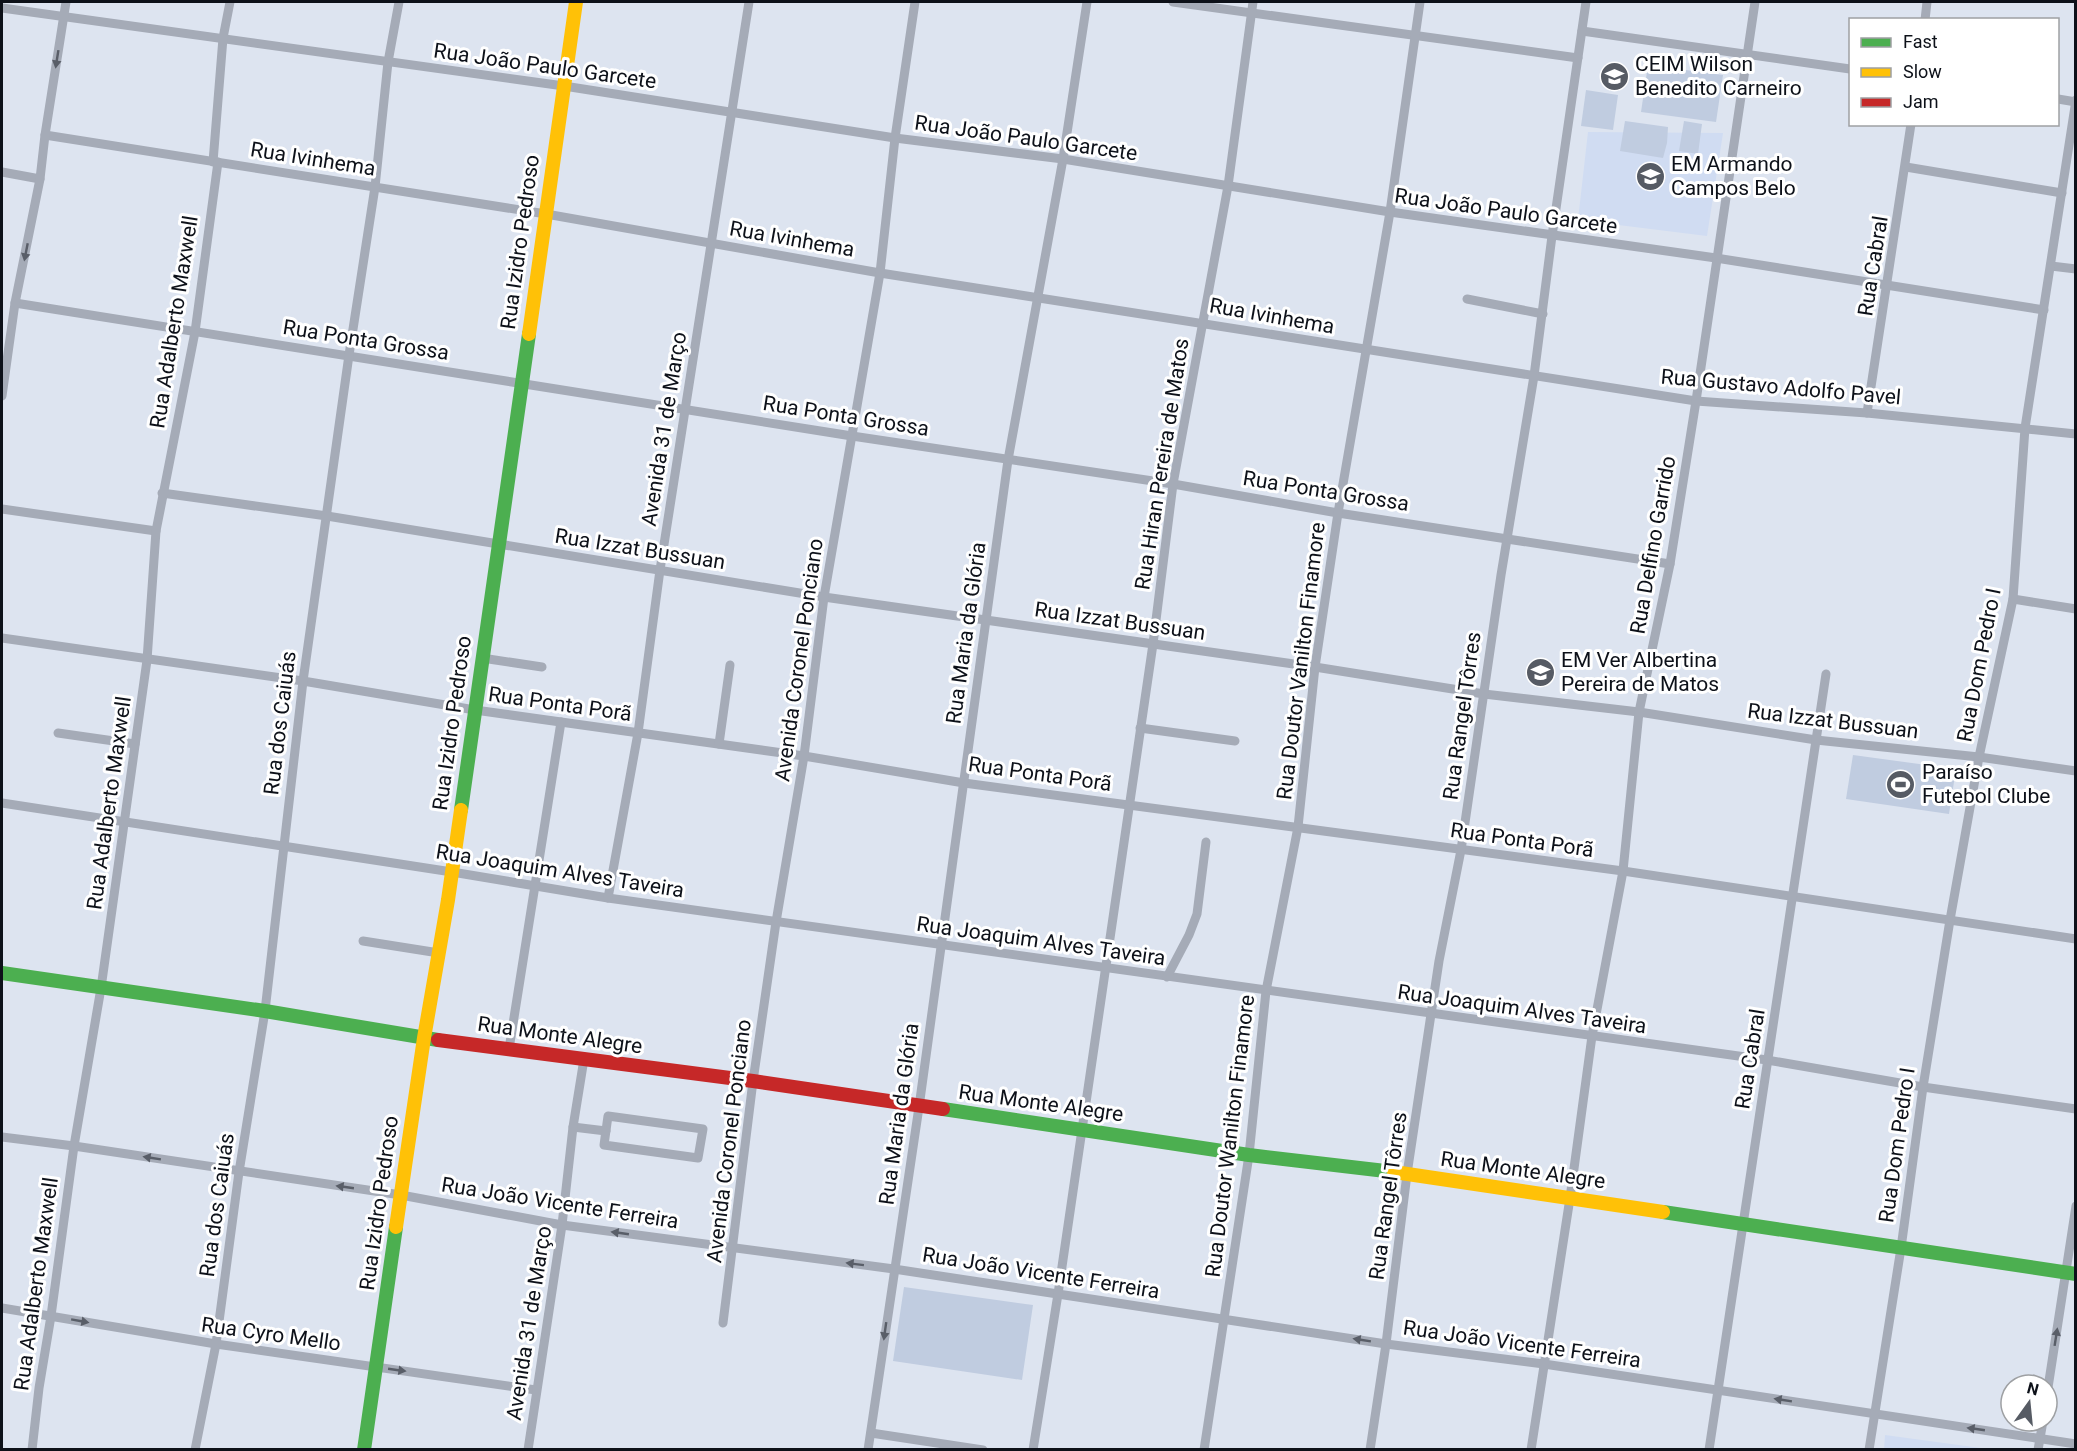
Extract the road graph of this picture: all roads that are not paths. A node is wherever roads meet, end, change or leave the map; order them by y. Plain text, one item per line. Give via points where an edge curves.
1 (66, 2) edge
2 (230, 2) edge
3 (399, 2) edge
4 (576, 2) edge
5 (749, 2) edge
6 (915, 2) edge
7 (1087, 2) edge
8 (1173, 2) edge
9 (1253, 2) edge
10 (1420, 2) edge
11 (1586, 2) edge
12 (1755, 2) edge
13 (1927, 2) edge
14 (2, 8) edge
15 (1251, 13) junction
16 (63, 17) junction
17 (1925, 18) edge
18 (1582, 31) junction
19 (1416, 36) junction
20 (223, 38) junction
21 (1747, 54) junction
22 (1578, 58) junction
23 (388, 62) junction
24 (1849, 69) edge
25 (564, 86) junction
26 (2059, 99) edge
27 (2075, 101) edge
28 (731, 112) junction
29 (1911, 126) edge
30 (45, 135) junction
31 (895, 138) junction
32 (1063, 159) junction
33 (215, 162) junction
34 (1906, 167) junction
35 (2, 172) edge
36 (40, 178) junction
37 (1228, 186) junction
38 (375, 187) junction
39 (2062, 193) junction
40 (1390, 212) junction
41 (546, 214) junction
42 (1552, 236) junction
43 (711, 243) junction
44 (1716, 258) junction
45 (2051, 266) junction
46 (2076, 269) edge
47 (880, 273) junction
48 (1888, 284) junction
49 (1038, 297) junction
50 (1467, 299) dead end
51 (15, 303) junction
52 (2044, 310) junction
53 (1542, 314) junction
54 (1203, 322) junction
55 (195, 332) junction
56 (5, 347) edge
57 (1366, 350) junction
58 (349, 355) junction
59 (1534, 376) junction
60 (522, 383) junction
61 (2, 396) edge
62 (1696, 401) junction
63 (685, 409) junction
64 (1867, 413) junction
65 (2025, 428) junction
66 (2076, 434) edge
67 (852, 436) junction
68 (1008, 460) junction
69 (1173, 484) junction
70 (162, 493) junction
71 (2, 509) edge
72 (1338, 513) junction
73 (327, 516) junction
74 (156, 531) junction
75 (1507, 537) junction
76 (499, 545) junction
77 (1670, 564) junction
78 (660, 570) junction
79 (824, 597) junction
80 (2013, 598) junction
81 (2076, 609) edge
82 (986, 619) junction
83 (2, 638) edge
84 (1153, 644) junction
85 (483, 658) junction
86 (147, 660) junction
87 (730, 665) dead end
88 (1315, 667) junction
89 (542, 668) dead end
90 (1826, 674) dead end
91 (303, 681) junction
92 (1484, 694) junction
93 (475, 710) junction
94 (1640, 712) junction
95 (561, 722) junction
96 (1140, 728) junction
97 (58, 733) dead end
98 (638, 733) junction
99 (1816, 740) junction
100 (1234, 741) dead end
101 (135, 744) junction
102 (719, 744) junction
103 (804, 756) junction
104 (1979, 757) junction
105 (2076, 771) edge
106 (963, 782) junction
107 (2, 803) edge
108 (1129, 805) junction
109 (125, 822) junction
110 (1299, 827) junction
111 (1206, 842) dead end
112 (284, 847) junction
113 (1461, 850) junction
114 (452, 872) junction
115 (1623, 872) junction
116 (536, 886) junction
117 (1792, 897) junction
118 (608, 898) junction
119 (1950, 920) junction
120 (776, 922) junction
121 (2076, 939) edge
122 (363, 941) dead end
123 (941, 945) junction
124 (439, 953) junction
125 (1105, 969) junction
126 (2, 974) edge
127 (1167, 976) junction
128 (101, 988) junction
129 (1266, 991) junction
130 (265, 1011) junction
131 (1432, 1015) junction
132 (1592, 1036) junction
133 (424, 1038) junction
134 (509, 1049) junction
135 (584, 1059) junction
136 (1767, 1060) junction
137 (753, 1081) junction
138 (1923, 1087) junction
139 (919, 1107) junction
140 (2076, 1109) edge
141 (573, 1127) junction
142 (1081, 1129) junction
143 (606, 1131) junction
144 (2, 1137) edge
145 (74, 1146) junction
146 (1249, 1155) junction
147 (239, 1172) junction
148 (1407, 1174) junction
149 (401, 1195) junction
150 (1570, 1198) junction
151 (2076, 1206) edge
152 (1743, 1223) junction
153 (562, 1225) junction
154 (1901, 1248) junction
155 (733, 1249) junction
156 (894, 1269) junction
157 (2071, 1273) edge
158 (1058, 1294) junction
159 (2, 1308) edge
160 (51, 1316) junction
161 (1224, 1319) junction
162 (723, 1323) dead end
163 (216, 1344) junction
164 (1386, 1344) junction
165 (1544, 1364) junction
166 (376, 1367) junction
167 (2051, 1373) edge
168 (536, 1390) junction
169 (1718, 1390) junction
170 (1875, 1414) junction
171 (871, 1433) junction
172 (2041, 1433) edge
173 (2040, 1438) junction
174 (2076, 1444) edge
175 (32, 1449) edge
176 (195, 1449) edge
177 (364, 1449) edge
178 (528, 1449) edge
179 (868, 1449) edge
180 (983, 1449) edge
181 (1034, 1449) edge
182 (1203, 1449) edge
183 (1370, 1449) edge
184 (1531, 1449) edge
185 (1709, 1449) edge
186 (1869, 1449) edge
187 (2038, 1449) edge

1 - 16 street
2 - 20 street, Rua Adalberto Maxwell
3 - 23 street, Rua dos Caiuás
4 - 25 street, Rua Izidro Pedroso
5 - 28 street, Avenida 31 de Março
6 - 31 street, Avenida Coronel Ponciano
7 - 32 street, Rua Maria da Glória
8 - 15 street
9 - 15 street, Rua Hiran Pereira de Matos
10 - 19 street, Rua Doutor Vanilton Finamore
11 - 18 street, Rua Rangel Tôrres
12 - 21 street, Rua Delfino Garrido
13 - 17 street
14 - 16 street, Rua João Paulo Garcete
15 - 19 street
15 - 37 street, Rua Hiran Pereira de Matos
16 - 20 street, Rua João Paulo Garcete
16 -> 30 street
18 - 21 street
18 - 22 street, Rua Rangel Tôrres
19 - 22 street
19 - 40 street, Rua Doutor Vanilton Finamore
20 - 23 street, Rua João Paulo Garcete
20 - 33 street, Rua Adalberto Maxwell
21 - 24 street
21 - 44 street, Rua Delfino Garrido
22 - 42 street, Rua Rangel Tôrres
23 - 25 street, Rua João Paulo Garcete
23 - 38 street, Rua dos Caiuás
25 - 28 street, Rua João Paulo Garcete
25 - 41 street, Rua Izidro Pedroso
26 - 27 street
27 - 39 street, Rua Dom Pedro I
28 - 31 street, Rua João Paulo Garcete
28 - 43 street, Avenida 31 de Março
29 - 34 street, Rua Cabral
30 - 33 street, Rua Ivinhema
30 - 36 street
31 - 32 street, Rua João Paulo Garcete
31 - 47 street, Avenida Coronel Ponciano
32 - 37 street, Rua João Paulo Garcete
32 - 49 street, Rua Maria da Glória
33 - 38 street, Rua Ivinhema
33 - 55 street, Rua Adalberto Maxwell
34 - 39 street
34 - 48 street, Rua Cabral
35 - 36 street
36 -> 51 street
37 - 40 street, Rua João Paulo Garcete
37 - 54 street, Rua Hiran Pereira de Matos
38 - 41 street, Rua Ivinhema
38 - 58 street, Rua dos Caiuás
39 - 45 street, Rua Dom Pedro I
40 - 42 street, Rua João Paulo Garcete
40 - 57 street, Rua Doutor Vanilton Finamore
41 - 43 street, Rua Ivinhema
41 - 60 street, Rua Izidro Pedroso
42 - 44 street, Rua João Paulo Garcete
42 - 53 street, Rua Rangel Tôrres
43 - 47 street, Rua Ivinhema
43 - 63 street, Avenida 31 de Março
44 - 48 street, Rua João Paulo Garcete
44 - 62 street, Rua Delfino Garrido
45 - 46 street
45 - 52 street, Rua Dom Pedro I
47 - 49 street, Rua Ivinhema
47 - 67 street, Avenida Coronel Ponciano
48 - 52 street, Rua João Paulo Garcete
48 - 64 street, Rua Cabral
49 - 54 street, Rua Ivinhema
49 - 68 street, Rua Maria da Glória
50 - 53 street
51 - 55 street, Rua Ponta Grossa
51 - 56 street
52 - 65 street, Rua Dom Pedro I
53 - 59 street, Rua Rangel Tôrres
54 - 57 street, Rua Ivinhema
54 - 69 street, Rua Hiran Pereira de Matos
55 - 58 street, Rua Ponta Grossa
55 - 70 street, Rua Adalberto Maxwell
56 - 61 street
57 - 59 street, Rua Ivinhema
57 - 72 street, Rua Doutor Vanilton Finamore
58 - 60 street, Rua Ponta Grossa
58 - 73 street, Rua dos Caiuás
59 - 62 street, Rua Gustavo Adolfo Pavel
59 - 75 street, Rua Rangel Tôrres
60 - 63 street, Rua Ponta Grossa
60 - 76 street, Rua Izidro Pedroso
62 - 64 street, Rua Gustavo Adolfo Pavel
62 - 77 street, Rua Delfino Garrido
63 - 67 street, Rua Ponta Grossa
63 - 78 street, Avenida 31 de Março
64 - 65 street, Rua Gustavo Adolfo Pavel
65 - 66 street
65 - 80 street, Rua Dom Pedro I
67 - 68 street, Rua Ponta Grossa
67 - 79 street, Avenida Coronel Ponciano
68 - 69 street, Rua Ponta Grossa
68 - 82 street, Rua Maria da Glória
69 - 72 street, Rua Ponta Grossa
69 - 84 street, Rua Hiran Pereira de Matos
70 - 73 street, Rua Izzat Bussuan
70 - 74 street, Rua Adalberto Maxwell
71 - 74 street
72 - 75 street, Rua Ponta Grossa
72 - 88 street, Rua Doutor Vanilton Finamore
73 - 76 street, Rua Izzat Bussuan
73 - 91 street, Rua dos Caiuás
74 - 86 street, Rua Adalberto Maxwell
75 - 77 street, Rua Ponta Grossa
75 - 92 street, Rua Rangel Tôrres
76 - 78 street, Rua Izzat Bussuan
76 - 85 street, Rua Izidro Pedroso
77 - 94 street, Rua Delfino Garrido
78 - 79 street, Rua Izzat Bussuan
78 - 98 street, Avenida 31 de Março
79 - 82 street, Rua Izzat Bussuan
79 - 103 street, Avenida Coronel Ponciano
80 - 81 street
80 - 104 street, Rua Dom Pedro I
82 - 84 street, Rua Izzat Bussuan
82 - 106 street, Rua Maria da Glória
83 - 86 street, Rua Ponta Porã
84 - 88 street, Rua Izzat Bussuan
84 - 96 street, Rua Hiran Pereira de Matos
85 - 89 street
85 - 93 street, Rua Izidro Pedroso
86 - 91 street, Rua Ponta Porã
86 - 101 street, Rua Adalberto Maxwell
87 - 102 street
88 - 92 street, Rua Izzat Bussuan
88 - 110 street, Rua Doutor Vanilton Finamore
90 - 99 street, Rua Cabral
91 - 93 street, Rua Ponta Porã
91 - 112 street, Rua dos Caiuás
92 - 94 street, Rua Izzat Bussuan
92 - 113 street, Rua Rangel Tôrres
93 - 95 street, Rua Ponta Porã
93 - 114 street, Rua Izidro Pedroso
94 - 99 street, Rua Izzat Bussuan
94 - 115 street, Rua Delfino Garrido
95 - 98 street, Rua Ponta Porã
95 - 116 street
96 - 100 street
96 - 108 street, Rua Hiran Pereira de Matos
97 - 101 street
98 - 102 street, Rua Ponta Porã
98 - 118 street, Avenida 31 de Março
99 - 104 street, Rua Izzat Bussuan
99 - 117 street, Rua Cabral
101 - 109 street, Rua Adalberto Maxwell
102 - 103 street, Rua Ponta Porã
103 - 106 street, Rua Ponta Porã
103 - 120 street, Avenida Coronel Ponciano
104 - 105 street, Rua Izzat Bussuan
104 - 119 street, Rua Dom Pedro I
106 - 108 street, Rua Ponta Porã
106 - 123 street, Rua Maria da Glória
107 - 109 street, Rua Joaquim Alves Taveira
108 - 110 street, Rua Ponta Porã
108 - 125 street, Rua Hiran Pereira de Matos
109 - 112 street, Rua Joaquim Alves Taveira
109 - 128 street, Rua Adalberto Maxwell
110 - 113 street, Rua Ponta Porã
110 - 129 street, Rua Doutor Wanilton Finamore
111 - 127 street via 1197,914
112 - 114 street, Rua Joaquim Alves Taveira
112 - 130 street, Rua dos Caiuás
113 - 115 street, Rua Ponta Porã
113 - 131 street, Rua Rangel Tôrres
114 - 116 street, Rua Joaquim Alves Taveira
114 - 124 street, Rua Izidro Pedroso
115 - 117 street, Rua Ponta Porã
115 - 132 street, Rua Delfino Garrido
116 - 118 street, Rua Joaquim Alves Taveira
116 - 134 street
117 - 119 street, Rua Ponta Porã
117 - 136 street, Rua Cabral
118 - 120 street, Rua Joaquim Alves Taveira
119 - 121 street, Rua Ponta Porã
119 - 138 street, Rua Dom Pedro I
120 - 123 street, Rua Joaquim Alves Taveira
120 - 137 street, Avenida Coronel Ponciano
122 - 124 street
123 - 125 street, Rua Joaquim Alves Taveira
123 - 139 street, Rua Maria da Glória
124 - 133 street, Rua Izidro Pedroso
125 - 127 street, Rua Joaquim Alves Taveira
125 - 142 street, Rua Hiran Pereira de Matos
126 - 128 street, Rua Monte Alegre
127 - 129 street, Rua Joaquim Alves Taveira
128 - 130 street, Rua Monte Alegre
128 - 145 street, Rua Adalberto Maxwell
129 - 131 street, Rua Joaquim Alves Taveira
129 - 146 street, Rua Doutor Wanilton Finamore
130 - 133 street, Rua Monte Alegre
130 - 147 street, Rua dos Caiuás
131 - 132 street, Rua Joaquim Alves Taveira
131 - 148 street, Rua Rangel Tôrres
132 - 136 street, Rua Joaquim Alves Taveira
132 - 150 street, Rua Delfino Garrido
133 - 134 street, Rua Monte Alegre
133 - 149 street, Rua Izidro Pedroso
134 - 135 street, Rua Monte Alegre
135 - 137 street, Rua Monte Alegre
135 - 141 street, Avenida 31 de Março
136 - 138 street, Rua Joaquim Alves Taveira
136 - 152 street, Rua Cabral
137 - 139 street, Rua Monte Alegre
137 - 155 street, Avenida Coronel Ponciano
138 - 140 street, Rua Joaquim Alves Taveira
138 - 154 street, Rua Dom Pedro I
139 - 142 street, Rua Monte Alegre
139 - 156 street, Rua Maria da Glória
141 - 143 street
141 - 153 street, Avenida 31 de Março
142 - 146 street, Rua Monte Alegre
142 - 158 street, Rua Hiran Pereira de Matos
143 - 143 street via 604,1145 698,1158 703,1129 608,1116
144 - 145 street, Rua João Vicente Ferreira
147 -> 145 street, Rua João Vicente Ferreira
145 - 160 street, Rua Adalberto Maxwell
146 - 148 street, Rua Monte Alegre
146 - 161 street, Rua Doutor Wanilton Finamore
149 -> 147 street, Rua João Vicente Ferreira
147 - 163 street, Rua dos Caiuás
148 - 150 street, Rua Monte Alegre
148 - 164 street, Rua Rangel Tôrres
149 - 153 street, Rua João Vicente Ferreira
149 - 166 street, Rua Izidro Pedroso
150 - 152 street, Rua Monte Alegre
150 - 165 street, Rua Delfino Garrido
151 - 157 street
152 - 154 street, Rua Monte Alegre
152 - 169 street, Rua Cabral
155 -> 153 street, Rua João Vicente Ferreira
153 - 168 street, Avenida 31 de Março
154 - 157 street, Rua Monte Alegre
154 - 170 street, Rua Dom Pedro I
156 -> 155 street, Rua João Vicente Ferreira
155 - 162 street, Avenida Coronel Ponciano
156 - 158 street, Rua João Vicente Ferreira
156 -> 171 street, Rua Maria da Glória
167 -> 157 street
158 - 161 street, Rua João Vicente Ferreira
158 - 181 street, Rua Hiran Pereira de Matos
159 - 160 street, Rua Cyro Mello
160 -> 163 street, Rua Cyro Mello
160 - 175 street, Rua Adalberto Maxwell
164 -> 161 street, Rua João Vicente Ferreira
161 - 182 street, Rua Doutor Wanilton Finamore
163 - 166 street, Rua Cyro Mello
163 - 176 street, Rua dos Caiuás
164 - 165 street, Rua João Vicente Ferreira
164 - 183 street, Rua Rangel Tôrres
165 - 169 street, Rua João Vicente Ferreira
165 - 184 street, Rua Delfino Garrido
166 -> 168 street, Rua Cyro Mello
166 - 177 street, Rua Izidro Pedroso
168 - 178 street, Avenida 31 de Março
170 -> 169 street, Rua João Vicente Ferreira
169 - 185 street, Rua Cabral
173 -> 170 street, Rua João Vicente Ferreira
170 - 186 street, Rua Dom Pedro I
171 - 179 street, Rua Maria da Glória
171 - 180 street
172 - 173 street
173 - 174 street, Rua João Vicente Ferreira
173 - 187 street

